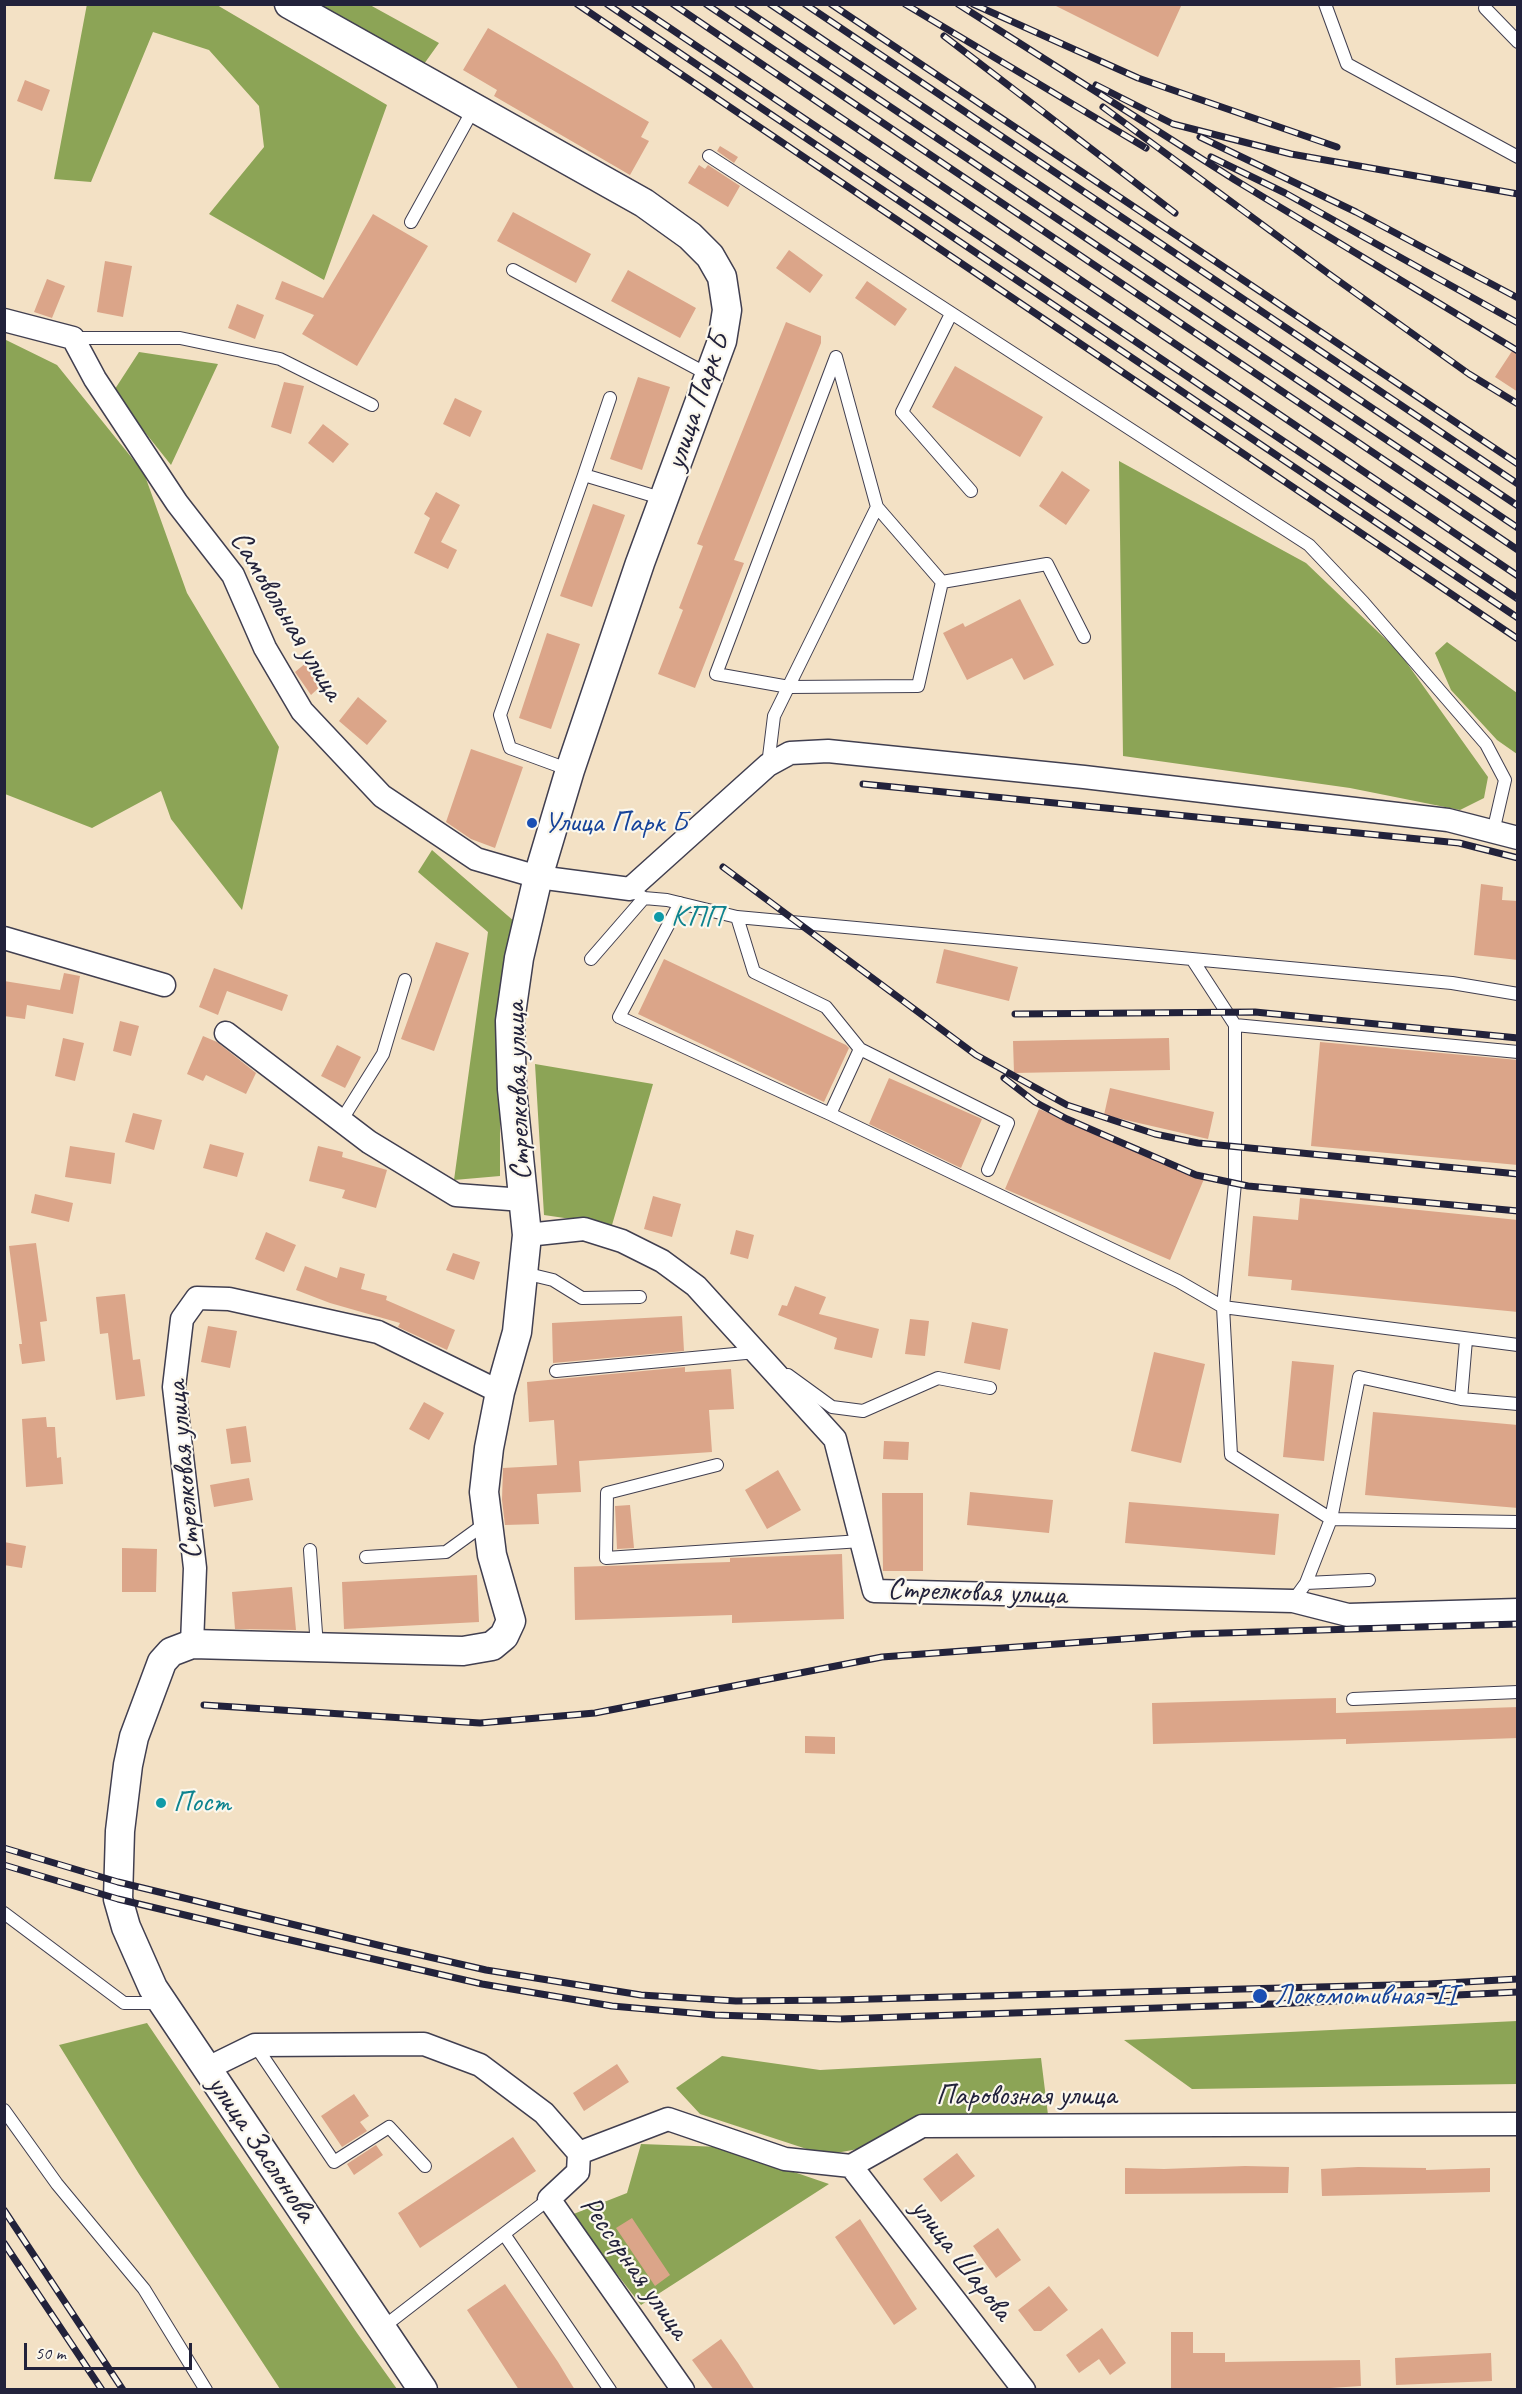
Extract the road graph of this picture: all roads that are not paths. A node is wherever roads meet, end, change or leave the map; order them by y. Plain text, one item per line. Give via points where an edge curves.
1 (289, 4) edge
2 (1325, 4) edge
3 (1485, 8) dead end
4 (1518, 42) edge
5 (474, 108) junction
6 (709, 156) dead end
7 (1518, 157) edge
8 (411, 222) dead end
9 (513, 270) dead end
10 (951, 314) junction
11 (4, 320) edge
12 (73, 338) junction
13 (710, 375) junction
14 (610, 398) dead end
15 (372, 405) dead end
16 (584, 475) junction
17 (970, 491) dead end
18 (664, 499) junction
19 (877, 507) junction
20 (942, 582) junction
21 (1084, 637) dead end
22 (789, 687) junction
23 (768, 765) junction
24 (570, 770) junction
25 (1493, 831) junction
26 (1518, 837) edge
27 (538, 877) junction
28 (637, 893) junction
29 (680, 903) junction
30 (737, 917) junction
31 (4, 938) edge
32 (591, 958) dead end
33 (1192, 959) junction
34 (405, 980) dead end
35 (164, 985) dead end
36 (1518, 994) edge
37 (1235, 1025) junction
38 (226, 1033) dead end
39 (860, 1049) junction
40 (1518, 1053) edge
41 (830, 1114) junction
42 (341, 1121) junction
43 (988, 1170) dead end
44 (523, 1200) junction
45 (527, 1236) junction
46 (524, 1273) junction
47 (640, 1297) dead end
48 (1223, 1306) junction
49 (1466, 1340) junction
50 (1518, 1345) edge
51 (761, 1358) junction
52 (556, 1371) dead end
53 (990, 1388) dead end
54 (500, 1392) junction
55 (1461, 1399) junction
56 (1518, 1404) edge
57 (717, 1465) dead end
58 (1331, 1519) junction
59 (487, 1522) junction
60 (1518, 1522) edge
61 (861, 1541) junction
62 (310, 1550) dead end
63 (366, 1557) dead end
64 (1370, 1580) dead end
65 (1300, 1592) junction
66 (1518, 1610) edge
67 (192, 1644) junction
68 (317, 1647) junction
69 (1518, 1692) edge
70 (1353, 1699) dead end
71 (118, 1899) joint
72 (4, 1913) edge
73 (163, 2003) junction
74 (255, 2045) junction
75 (206, 2069) junction
76 (4, 2110) edge
77 (1518, 2124) edge
78 (579, 2152) junction
79 (424, 2166) dead end
80 (851, 2166) junction
81 (549, 2199) junction
82 (504, 2234) junction
83 (382, 2328) junction
84 (206, 2390) edge
85 (423, 2390) edge
86 (610, 2390) edge
87 (683, 2390) edge
88 (1024, 2390) edge

1 - 5 street, улица Парк Б
2 - 7 lane via 1347,64
3 - 4 lane
5 - 8 lane
5 - 13 street, улица Парк Б via 644,203 690,236 710,256 722,277 726,310 723,342
6 - 10 lane
9 - 13 lane
10 - 17 lane via 902,412
10 - 25 lane via 1308,545 1486,744 1505,780
11 - 12 street
12 - 15 lane via 180,338 280,359
12 - 27 street, Самовольная улица via 95,379 177,503 233,575 265,648 302,711 382,796 476,860
13 - 18 street, улица Парк Б
14 - 16 lane
16 - 18 lane
16 - 24 lane via 501,715 510,748
18 - 24 street, улица Парк Б
19 - 20 lane
19 - 22 lane
19 - 22 lane via 836,357 716,674
20 - 21 lane via 1047,564
20 - 22 lane via 918,686
22 - 23 lane via 774,716
23 - 25 street via 790,753 828,751 1424,817
23 - 28 street
24 - 27 street, улица Парк Б
25 - 26 street
27 - 28 street, Самовольная улица
27 - 44 street, Стрелковая улица via 519,958 510,1021
28 - 29 lane
28 - 32 lane
29 - 30 lane
29 - 41 lane via 619,1017
30 - 33 lane
30 - 39 lane via 754,972 826,1007
31 - 35 street
33 - 36 lane via 1452,983
33 - 37 lane
34 - 42 lane via 384,1054
37 - 40 lane
37 - 48 lane via 1235,1183
38 - 42 street, Стрелковая улица
39 - 41 lane
39 - 43 lane via 1008,1123
41 - 48 lane
42 - 44 street, Стрелковая улица via 456,1195
44 - 45 street, Стрелковая улица
45 - 46 street, Стрелковая улица
45 - 51 street, Стрелковая улица via 584,1229 622,1241 662,1261 696,1286
46 - 47 lane via 553,1280 582,1298
46 - 54 street, Стрелковая улица via 517,1332
48 - 49 lane
48 - 58 lane via 1231,1455
49 - 50 lane
49 - 55 lane
51 - 52 lane
51 - 53 lane via 832,1407 863,1410 938,1378
51 - 61 street, Стрелковая улица via 835,1439
54 - 59 street, Стрелковая улица via 485,1481
54 - 67 street, Стрелковая улица via 378,1332 228,1299 197,1298 182,1319 174,1387 195,1568
55 - 56 lane
55 - 58 lane via 1359,1377
57 - 61 lane via 607,1493 606,1558
58 - 60 lane
58 - 65 lane
59 - 63 lane via 446,1552
59 - 68 street, Стрелковая улица via 511,1621 504,1636 492,1646 463,1651
61 - 65 street, Стрелковая улица via 874,1591
62 - 68 lane
64 - 65 lane
65 - 66 street, Стрелковая улица via 1348,1614
67 - 68 street, Стрелковая улица
67 - 71 street, Стрелковая улица via 171,1652 162,1662 134,1737 120,1831
69 - 70 lane
71 - 73 street, улица Заслонова via 136,1951
72 - 73 lane via 124,2002
73 - 75 street, улица Заслонова
74 - 75 street
74 - 78 street via 424,2044 480,2065 544,2113
74 - 79 lane via 334,2162 389,2127
75 - 83 street, улица Заслонова
76 - 84 lane via 57,2184 144,2289
77 - 80 street, Паровозная улица via 922,2126
78 - 80 street via 668,2119 785,2160
78 - 81 street, Рессорная улица via 578,2172
80 - 88 street, улица Шарова
81 - 82 lane
81 - 87 street, Рессорная улица
82 - 83 lane
82 - 86 lane
83 - 85 street, улица Заслонова

